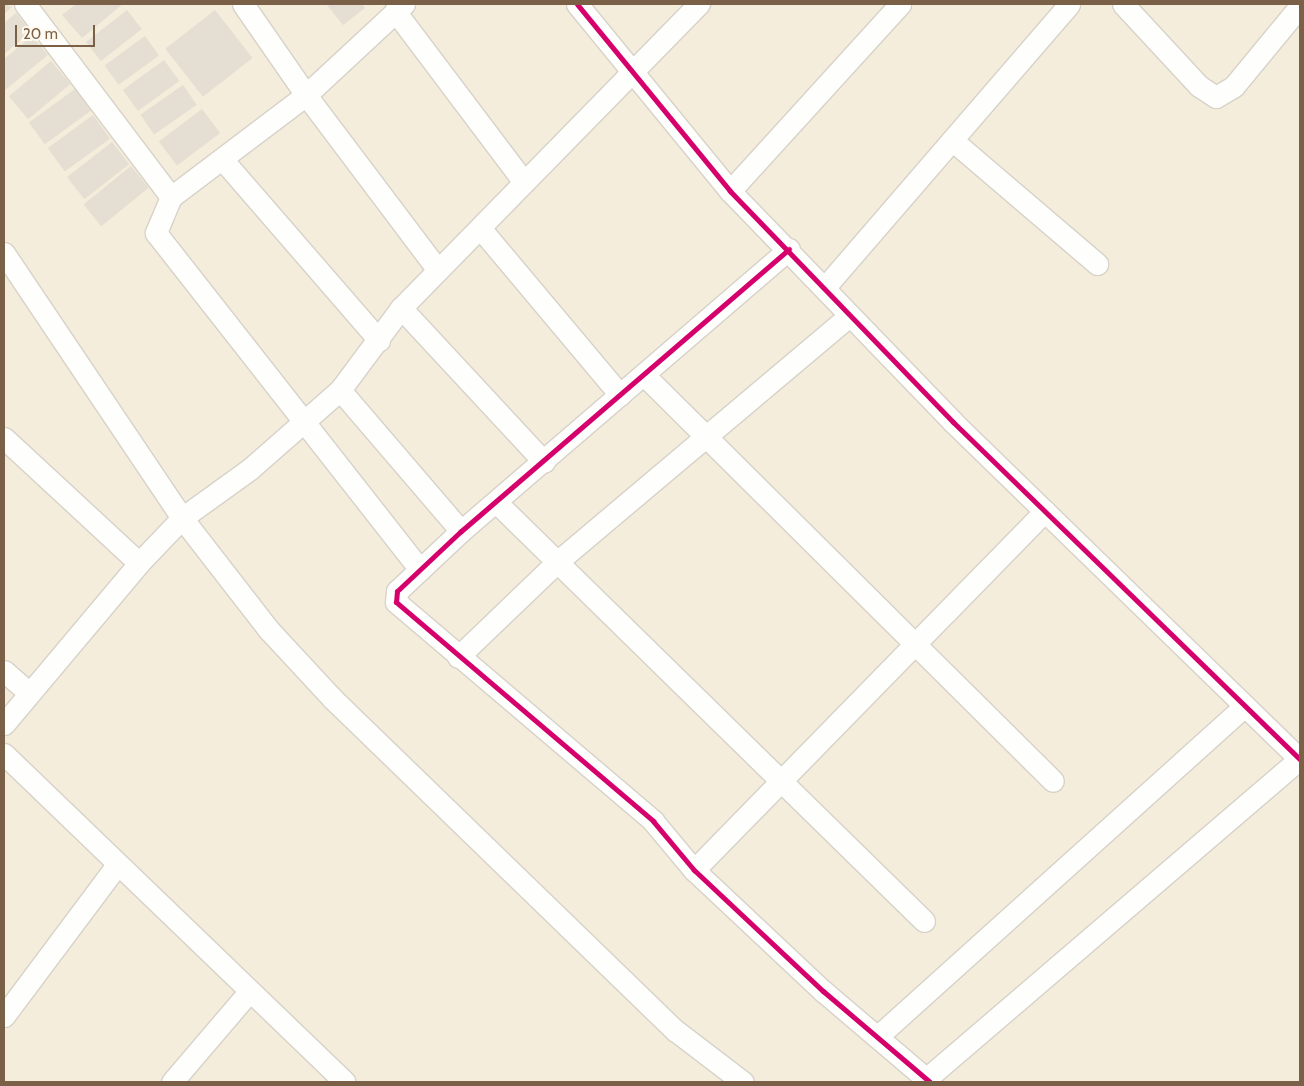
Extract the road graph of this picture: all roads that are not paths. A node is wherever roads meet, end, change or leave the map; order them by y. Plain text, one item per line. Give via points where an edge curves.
1 (24, 4) edge
2 (243, 4) edge
3 (577, 4) edge
4 (699, 4) edge
5 (900, 4) edge
6 (1069, 4) edge
7 (1123, 4) edge
8 (1300, 6) edge
9 (400, 8) edge
10 (632, 74) junction
11 (306, 95) junction
12 (952, 140) junction
13 (222, 159) junction
14 (524, 182) junction
15 (730, 191) junction
16 (171, 197) junction
17 (480, 228) junction
18 (789, 249) junction
19 (4, 252) edge
20 (1097, 264) dead end
21 (438, 270) junction
22 (826, 286) junction
23 (401, 308) junction
24 (850, 315) junction
25 (379, 340) junction
26 (644, 375) junction
27 (340, 390) junction
28 (620, 395) junction
29 (304, 422) junction
30 (4, 438) edge
31 (706, 438) junction
32 (544, 462) junction
33 (496, 502) junction
34 (1045, 511) junction
35 (182, 518) junction
36 (461, 531) junction
37 (557, 562) junction
38 (139, 563) junction
39 (420, 570) junction
40 (913, 646) junction
41 (458, 657) junction
42 (4, 671) edge
43 (29, 693) junction
44 (1245, 706) junction
45 (4, 724) edge
46 (4, 754) edge
47 (1300, 758) edge
48 (781, 780) junction
49 (1053, 781) dead end
50 (117, 865) junction
51 (694, 870) junction
52 (924, 921) dead end
53 (249, 992) junction
54 (4, 1016) edge
55 (877, 1037) junction
56 (928, 1080) edge
57 (172, 1082) edge
58 (345, 1082) edge
59 (743, 1082) edge

1 - 16 street
2 - 11 street
3 - 10 street
4 - 10 street
5 - 15 street
6 - 12 street
7 - 8 street via 1199,86 1216,97 1234,86
9 - 11 street
9 - 14 street
10 - 14 street
10 - 15 street
11 - 13 street
11 - 21 street
12 - 20 street
12 - 22 street
13 - 16 street
13 - 25 street
14 - 17 street
15 - 18 street
16 - 29 street via 156,233
17 - 21 street
17 - 28 street
18 - 22 street
18 - 26 street
19 - 35 street
21 - 23 street
22 - 24 street
23 - 25 street
23 - 32 street
24 - 31 street
24 - 34 street
25 - 27 street
26 - 28 street
26 - 31 street
27 - 29 street
27 - 36 street
28 - 32 street
29 - 35 street via 250,469
29 - 39 street
30 - 38 street
31 - 37 street
31 - 40 street
32 - 33 street
33 - 36 street
33 - 37 street
34 - 40 street
34 - 44 street
35 - 38 street
35 - 59 street via 269,630 333,698 676,1031
36 - 39 street
37 - 41 street
37 - 48 street
38 - 43 street
39 - 41 street via 397,591 396,602
40 - 48 street
40 - 49 street
41 - 51 street via 653,821
42 - 43 street
43 - 45 street
44 - 47 street
44 - 55 street
46 - 50 street
47 - 56 street
48 - 51 street
48 - 52 street
50 - 53 street
50 - 54 street
51 - 55 street
53 - 57 street
53 - 58 street
55 - 56 street

